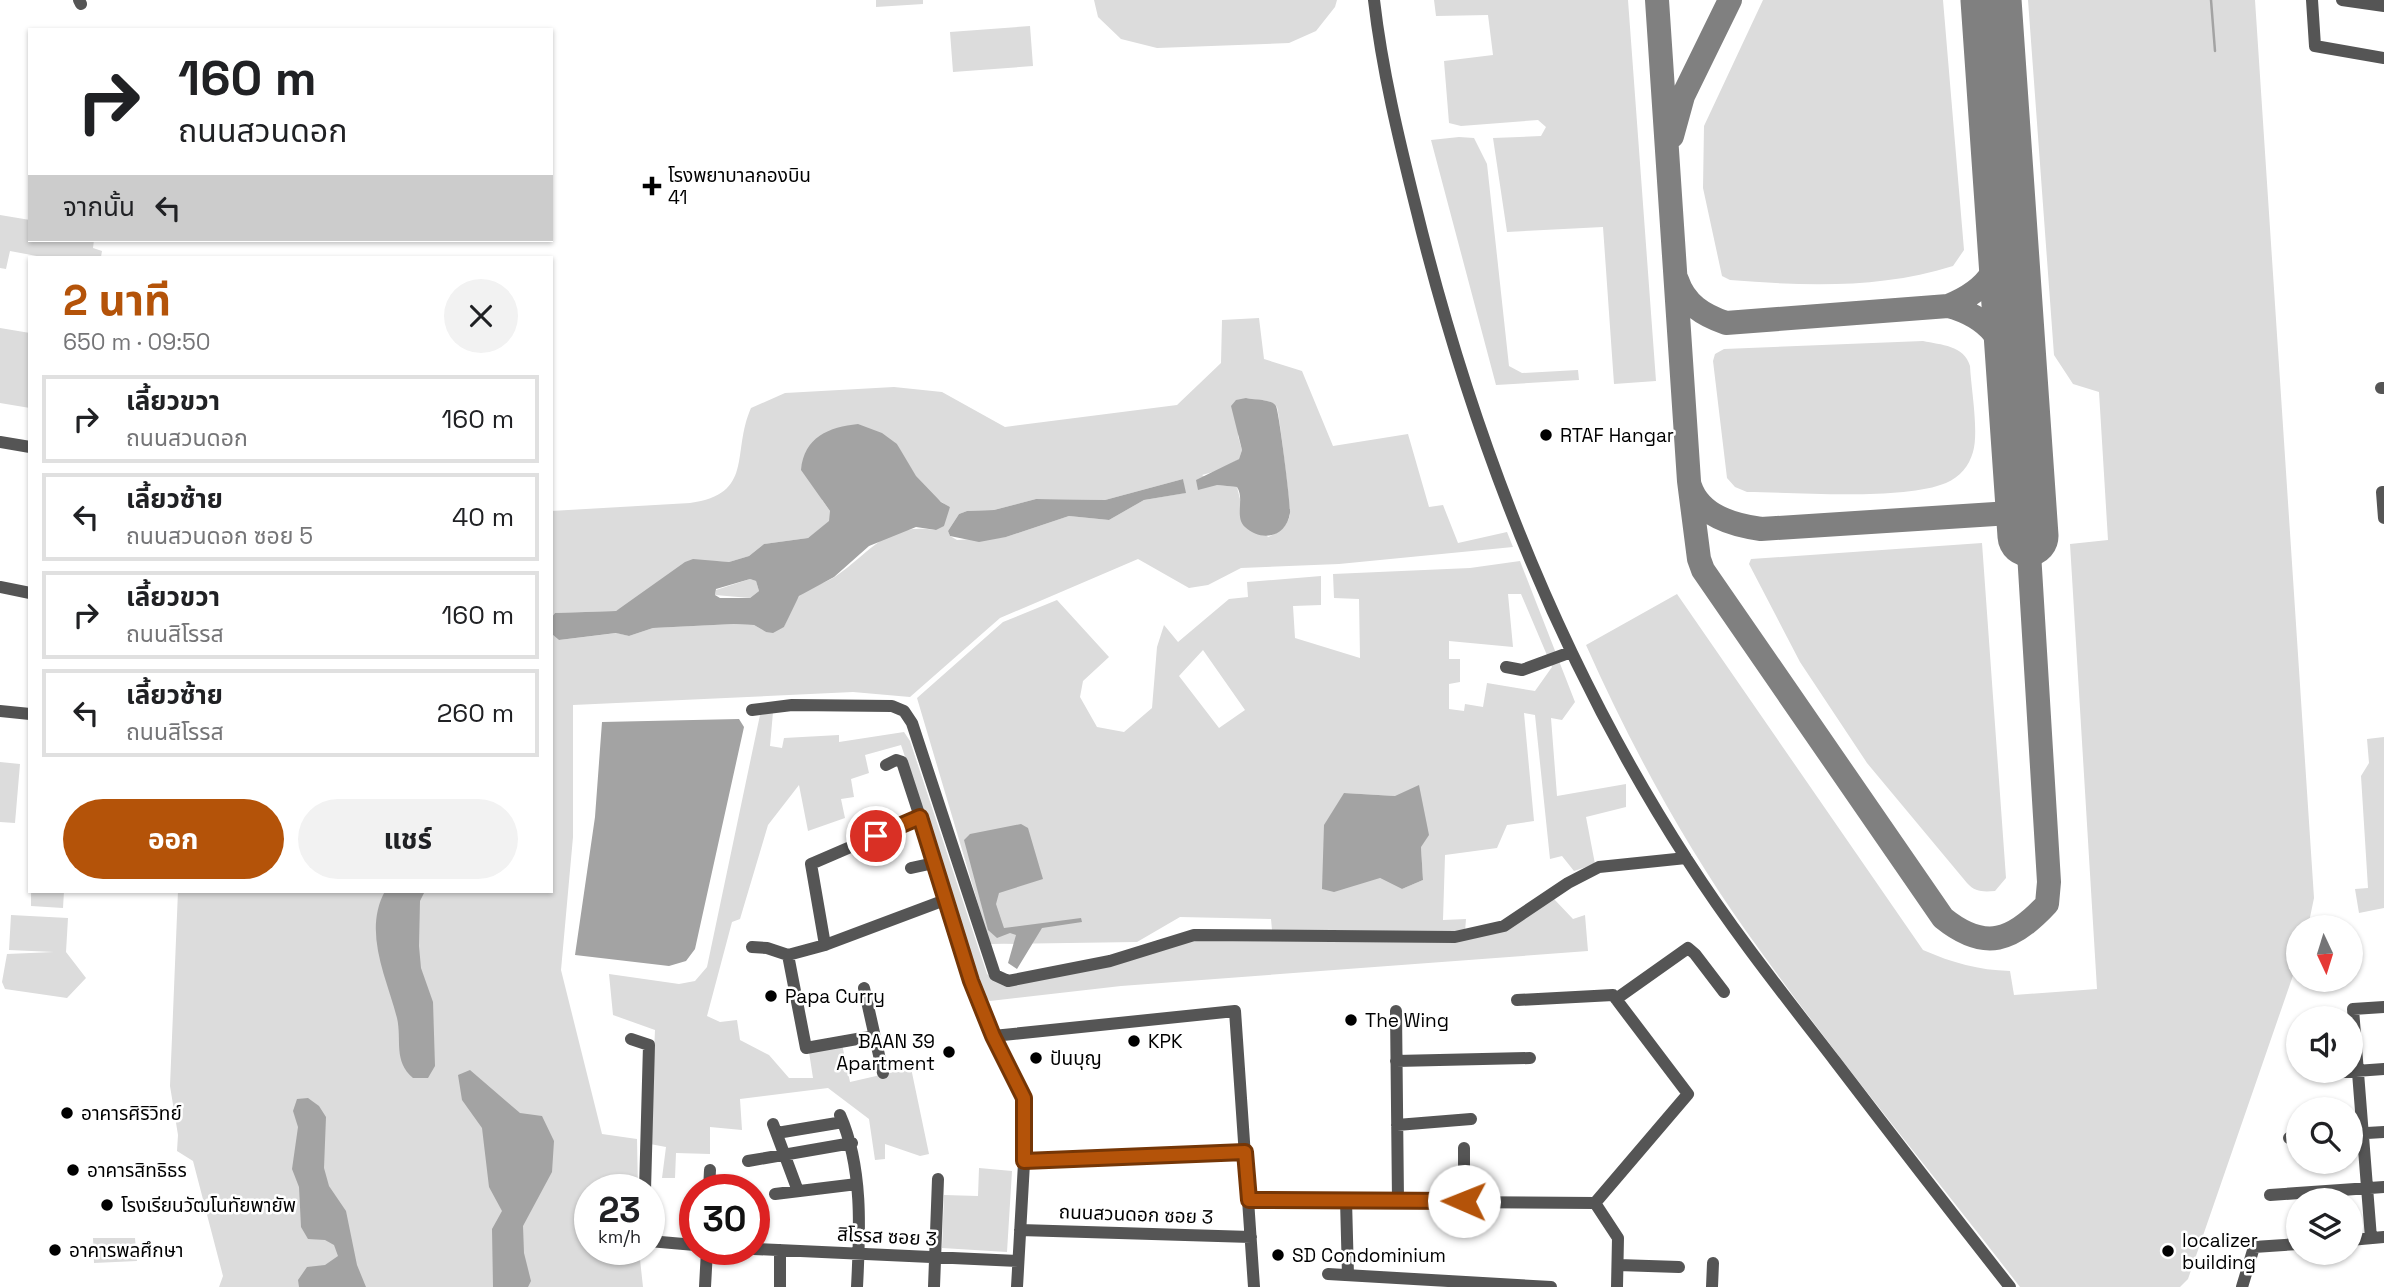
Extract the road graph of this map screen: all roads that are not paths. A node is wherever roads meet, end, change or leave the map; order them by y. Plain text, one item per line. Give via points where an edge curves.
1 (1374, 0) edge
2 (2312, 0) edge
3 (2342, 0) edge
4 (2384, 6) edge
5 (2384, 58) edge
6 (0, 442) edge
7 (28, 447) edge
8 (2384, 492) edge
9 (2384, 518) edge
10 (0, 587) edge
11 (28, 593) edge
12 (1571, 652) junction
13 (1506, 667) dead end
14 (752, 710) dead end
15 (0, 711) edge
16 (28, 714) edge
17 (886, 765) dead end
18 (920, 817) junction
19 (1686, 858) junction
20 (934, 863) junction
21 (911, 868) dead end
22 (945, 900) junction
23 (825, 945) junction
24 (752, 947) dead end
25 (788, 955) junction
26 (864, 988) dead end
27 (1724, 992) dead end
28 (1616, 999) junction
29 (1517, 1000) dead end
30 (2384, 1007) edge
31 (2363, 1008) edge
32 (1396, 1011) dead end
33 (874, 1036) junction
34 (993, 1036) junction
35 (631, 1039) dead end
36 (1530, 1058) dead end
37 (1396, 1061) junction
38 (2384, 1069) edge
39 (2363, 1071) edge
40 (883, 1073) dead end
41 (1471, 1119) dead end
42 (1397, 1125) junction
43 (2384, 1132) edge
44 (2363, 1134) edge
45 (852, 1143) junction
46 (1464, 1148) dead end
47 (1245, 1152) junction
48 (786, 1154) junction
49 (748, 1161) dead end
50 (1024, 1161) junction
51 (2363, 1166) edge
52 (710, 1170) dead end
53 (645, 1174) edge
54 (710, 1174) edge
55 (938, 1179) dead end
56 (856, 1184) junction
57 (2384, 1187) edge
58 (2367, 1188) junction
59 (798, 1191) junction
60 (775, 1194) dead end
61 (2270, 1195) dead end
62 (1249, 1200) junction
63 (1346, 1200) junction
64 (1398, 1200) junction
65 (1464, 1201) junction
66 (1594, 1203) junction
67 (1020, 1230) junction
68 (1251, 1237) junction
69 (2377, 1238) edge
70 (2286, 1245) edge
71 (770, 1250) edge
72 (780, 1250) junction
73 (859, 1254) junction
74 (935, 1258) junction
75 (1018, 1261) junction
76 (1713, 1263) dead end
77 (706, 1265) edge
78 (1618, 1265) junction
79 (1679, 1268) dead end
80 (1328, 1274) dead end
81 (1348, 1275) junction
82 (1467, 1285) edge
83 (705, 1287) edge
84 (780, 1287) edge
85 (857, 1287) edge
86 (934, 1287) edge
87 (1017, 1287) edge
88 (1254, 1287) edge
89 (1551, 1287) edge
90 (1617, 1287) edge
91 (1712, 1287) edge
92 (2010, 1287) edge
93 (2242, 1287) edge

1 - 12 street via 1398,136 1438,297 1491,456
2 - 5 street via 2315,46
3 - 4 street
6 - 7 street
8 - 9 street
10 - 11 street
12 - 13 street via 1522,670
12 - 19 street
14 - 19 street via 792,705 892,706 904,711 912,723 995,975 1008,981 1110,961 1194,934 1479,934 1521,917 1599,867
15 - 16 street
17 - 18 street via 902,762
18 - 20 street
18 - 23 street via 811,864
19 - 92 street via 1736,933
20 - 21 street
20 - 22 street
22 - 23 street
22 - 34 street
23 - 25 street
24 - 25 street
25 - 33 street via 806,1048
26 - 33 street
27 - 28 street via 1688,948
28 - 29 street via 1613,995
28 - 66 street via 1688,1094
30 - 31 street
32 - 37 street
33 - 40 street
34 - 47 street via 1235,1011
34 - 50 street via 1024,1098
35 - 53 street via 649,1045
36 - 37 street
37 - 42 street
38 - 39 street
41 - 42 street
42 - 64 street
43 - 44 street
45 - 48 street
45 - 48 street via 841,1119 775,1128
45 - 56 street
46 - 65 street
47 - 50 street
47 - 62 street
48 - 49 street
48 - 59 street
50 - 67 street
51 - 58 street
52 - 54 street
55 - 74 street
56 - 59 street
56 - 73 street
57 - 58 street
58 - 61 street
58 - 69 street
59 - 60 street
62 - 63 street
62 - 68 street
63 - 64 street
63 - 81 street
64 - 65 street
65 - 66 street
66 - 78 street via 1618,1238
67 - 68 street, ถนนสวนดอก ซอย 3
67 - 75 street
68 - 88 street
70 - 93 street via 2254,1247
71 - 72 street, สิโรรส ซอย 3
72 - 73 street, สิโรรส ซอย 3
72 - 84 street
73 - 74 street, สิโรรส ซอย 3
73 - 85 street
74 - 75 street, สิโรรส ซอย 3
74 - 86 street
75 - 87 street
76 - 91 street
77 - 83 street
78 - 79 street
78 - 90 street
80 - 81 street
81 - 82 street
82 - 89 street

